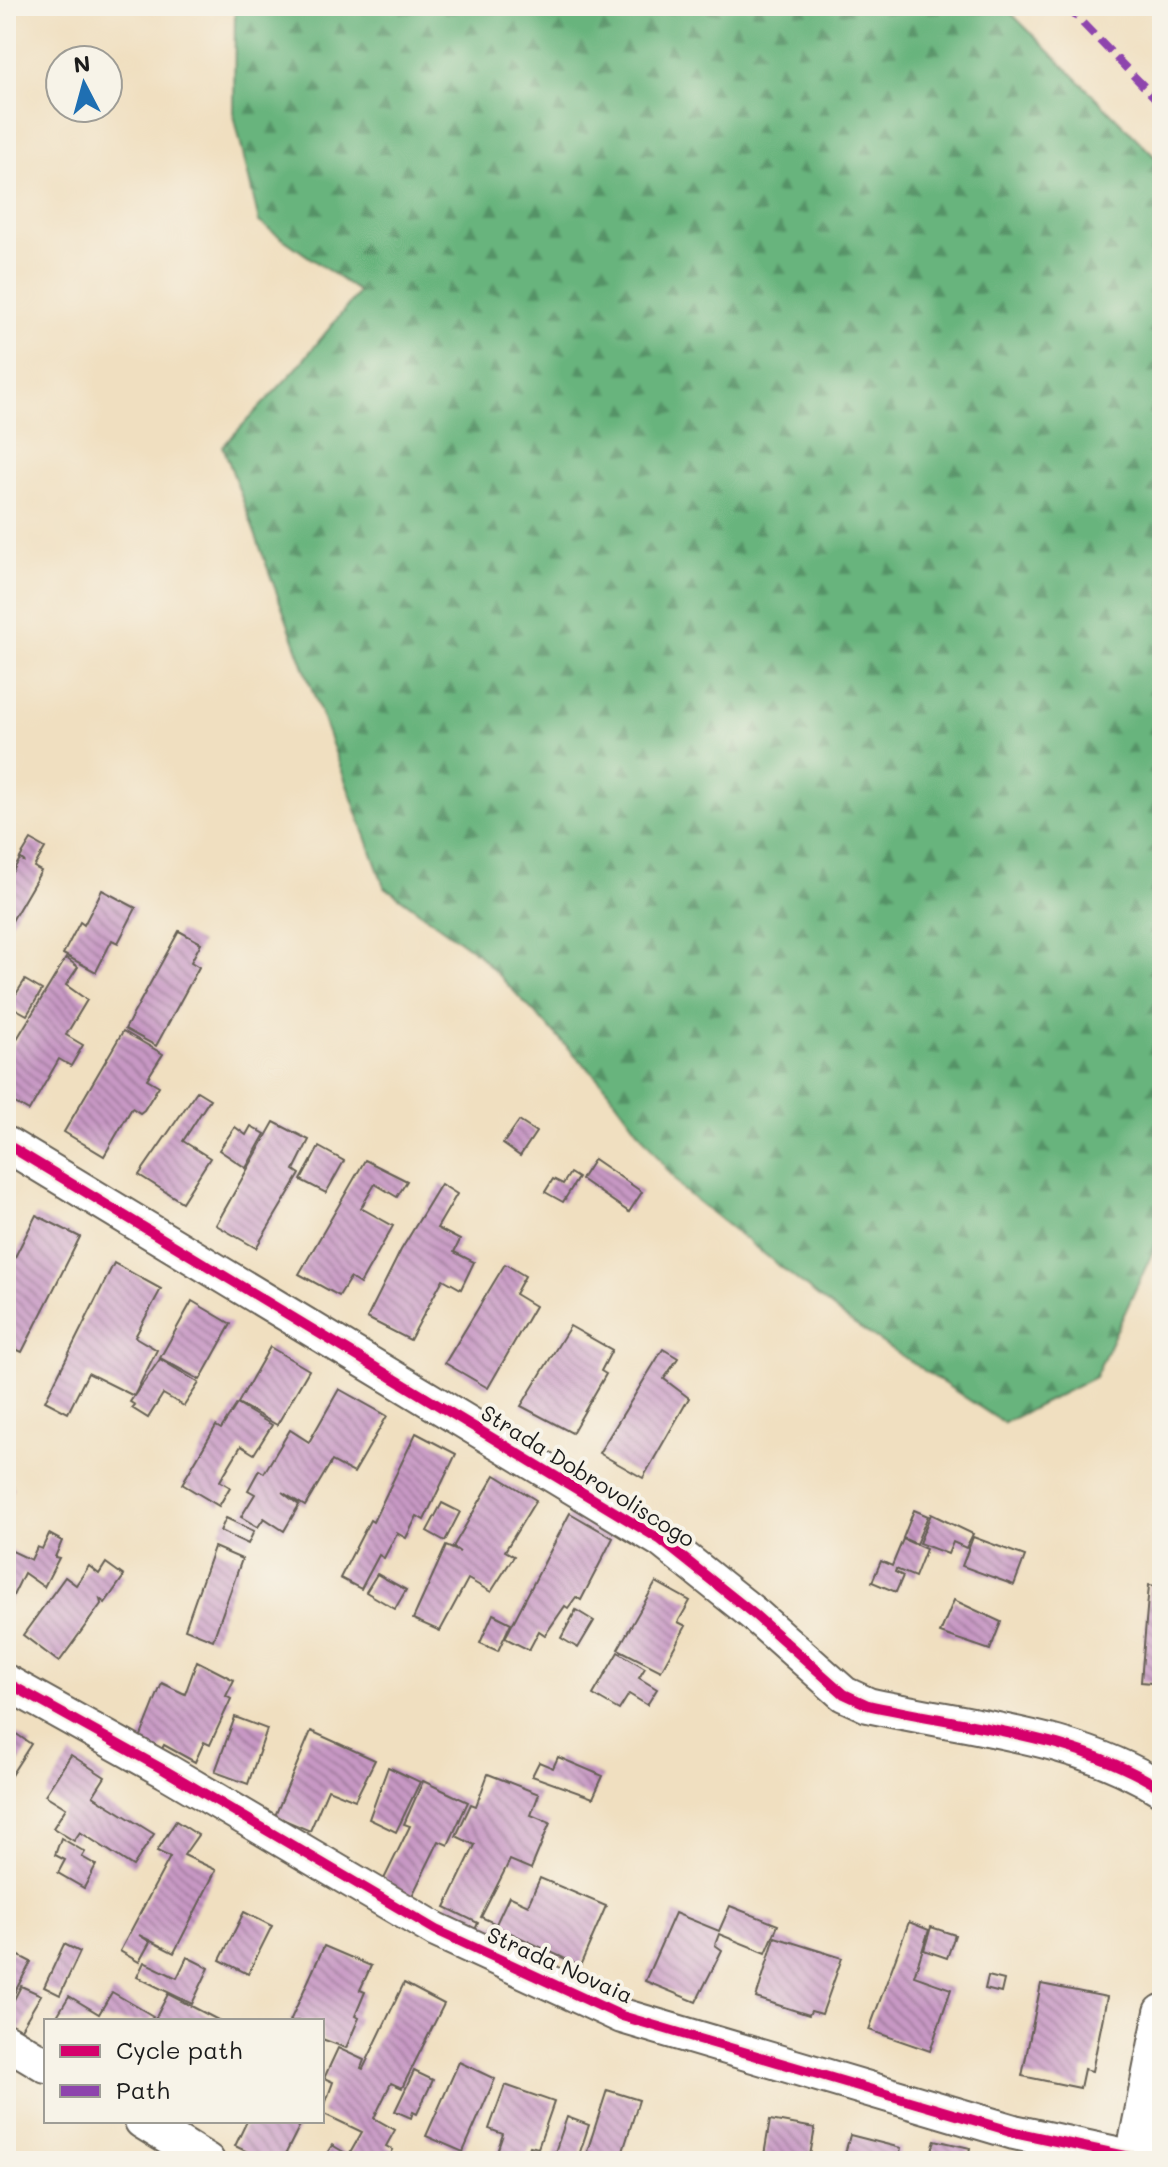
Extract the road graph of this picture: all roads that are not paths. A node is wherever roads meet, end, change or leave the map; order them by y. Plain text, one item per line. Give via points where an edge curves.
1 (6, 1144) edge
2 (6, 1682) edge
3 (1162, 1789) edge
4 (1162, 2012) edge
5 (6, 2041) edge
6 (44, 2064) edge
7 (145, 2123) edge
8 (1013, 2147) edge
9 (1141, 2160) edge
10 (207, 2161) edge

1 - 3 street, Strada Dobrovoliscogo via 661,1540 844,1694 868,1705 1088,1752
2 - 8 street, Strada Novaia via 359,1887 513,1969 622,2016
4 - 9 street
5 - 6 street
7 - 10 street
8 - 9 street, Strada Novaia

